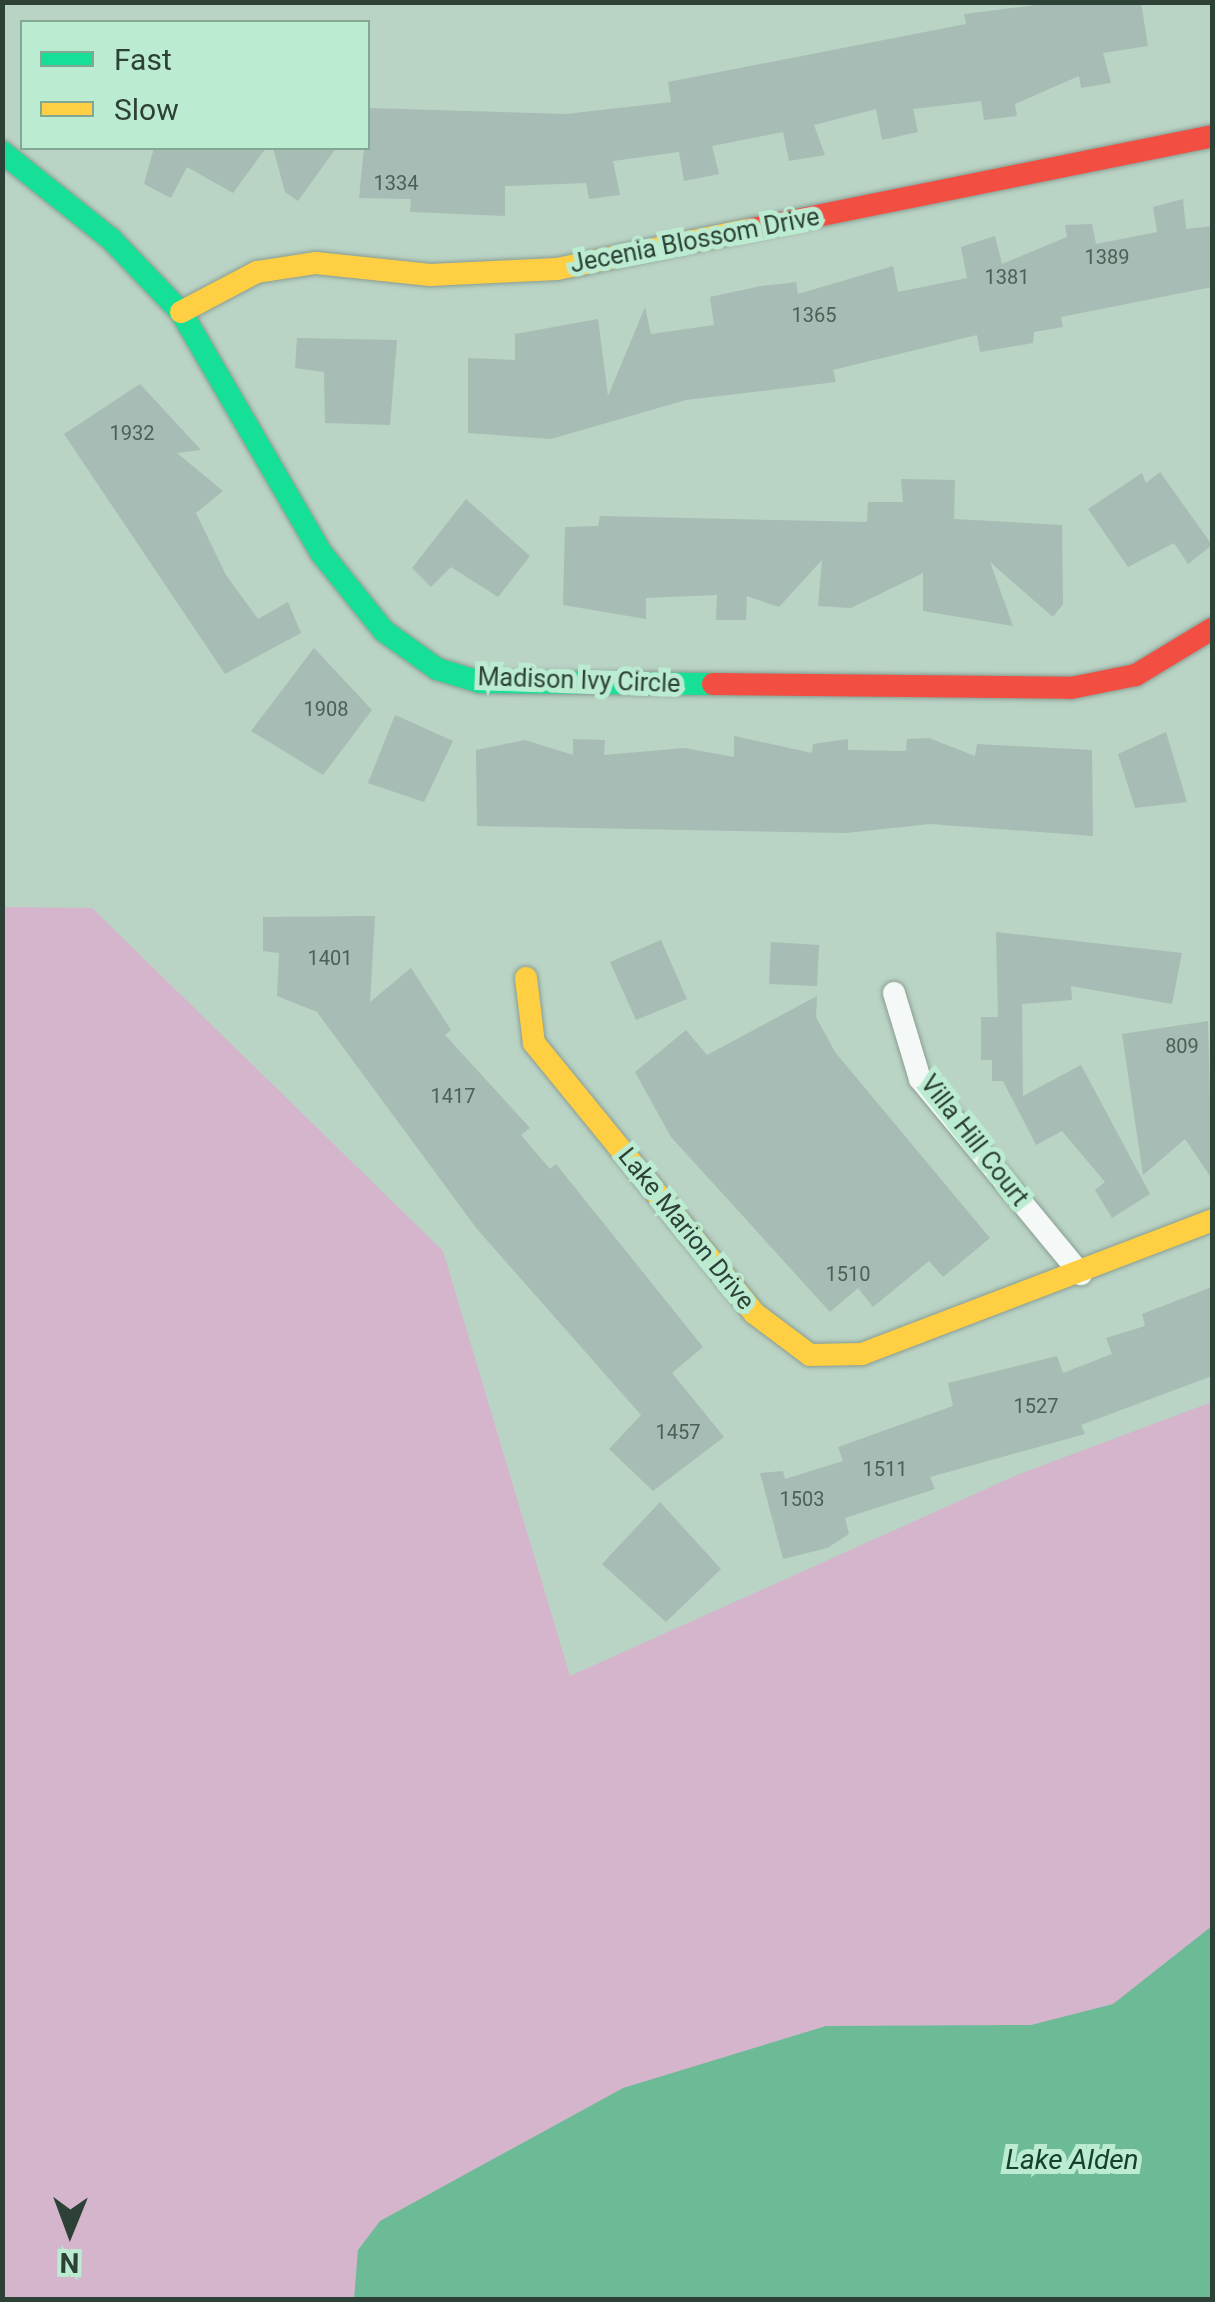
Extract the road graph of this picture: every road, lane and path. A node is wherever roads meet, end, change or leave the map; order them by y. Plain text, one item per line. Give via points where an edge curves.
1 (1212, 136) edge
2 (2, 152) edge
3 (182, 312) junction
4 (1212, 629) edge
5 (526, 978) dead end
6 (894, 993) dead end
7 (1212, 1220) edge
8 (1081, 1274) junction

1 - 3 street, Jecenia Blossom Drive via 557,269 430,275 316,263 256,272
2 - 3 street, Madison Ivy Circle via 110,238
3 - 4 street, Madison Ivy Circle via 322,554 384,631 437,669 480,682 1072,688 1136,675
5 - 8 street, Lake Marion Drive via 534,1043 754,1313 810,1355 862,1354
6 - 8 street, Villa Hill Court via 920,1079
7 - 8 street, Lake Marion Drive

